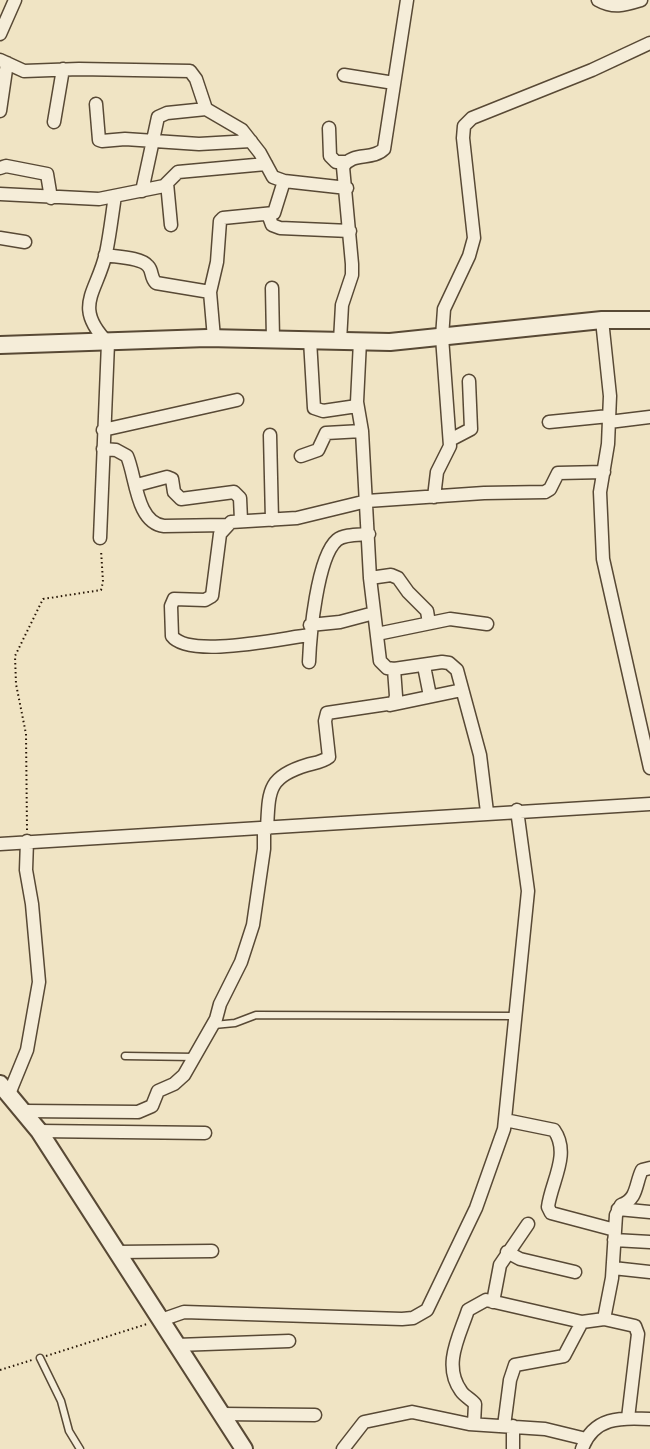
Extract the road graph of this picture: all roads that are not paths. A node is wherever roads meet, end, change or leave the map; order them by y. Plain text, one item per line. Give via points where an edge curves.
1 (407, 0) edge
2 (598, 0) edge
3 (641, 0) edge
4 (9, 5) edge
5 (0, 34) edge
6 (650, 43) edge
7 (3, 62) edge
8 (63, 69) junction
9 (344, 75) dead end
10 (394, 83) junction
11 (96, 104) dead end
12 (206, 109) junction
13 (0, 111) edge
14 (54, 122) dead end
15 (329, 128) dead end
16 (151, 140) junction
17 (251, 141) junction
18 (346, 162) junction
19 (266, 164) junction
20 (0, 168) edge
21 (284, 182) junction
22 (167, 183) junction
23 (347, 188) junction
24 (142, 191) junction
25 (0, 194) edge
26 (115, 196) junction
27 (51, 198) junction
28 (268, 214) junction
29 (171, 225) dead end
30 (350, 231) junction
31 (0, 238) edge
32 (25, 242) dead end
33 (105, 255) junction
34 (272, 288) dead end
35 (210, 291) junction
36 (602, 320) junction
37 (650, 320) edge
38 (214, 338) junction
39 (442, 338) junction
40 (273, 339) junction
41 (310, 340) junction
42 (340, 341) junction
43 (360, 341) junction
44 (108, 343) junction
45 (0, 345) edge
46 (470, 381) dead end
47 (237, 400) dead end
48 (357, 406) junction
49 (650, 417) edge
50 (609, 419) junction
51 (549, 422) dead end
52 (103, 430) junction
53 (362, 431) junction
54 (270, 435) dead end
55 (450, 440) junction
56 (103, 449) junction
57 (301, 456) dead end
58 (604, 472) junction
59 (137, 485) junction
60 (434, 497) junction
61 (367, 501) junction
62 (241, 520) junction
63 (272, 520) junction
64 (226, 525) junction
65 (369, 534) junction
66 (100, 538) road end
67 (370, 578) junction
68 (374, 613) junction
69 (429, 623) junction
70 (487, 624) dead end
71 (310, 630) junction
72 (377, 634) junction
73 (309, 662) dead end
74 (424, 666) junction
75 (394, 669) junction
76 (462, 690) junction
77 (430, 696) junction
78 (390, 705) junction
79 (650, 768) edge
80 (650, 804) edge
81 (517, 810) junction
82 (487, 812) junction
83 (265, 829) junction
84 (27, 841) junction
85 (0, 843) edge
86 (514, 1016) junction
87 (213, 1026) junction
88 (125, 1056) dead end
89 (195, 1057) junction
90 (5, 1089) edge
91 (25, 1111) junction
92 (505, 1120) junction
93 (39, 1131) junction
94 (205, 1133) dead end
95 (650, 1167) edge
96 (618, 1209) junction
97 (650, 1212) edge
98 (528, 1224) dead end
99 (614, 1235) junction
100 (650, 1242) edge
101 (212, 1251) dead end
102 (118, 1252) junction
103 (507, 1252) junction
104 (613, 1268) junction
105 (575, 1272) dead end
106 (650, 1272) edge
107 (493, 1302) junction
108 (604, 1319) junction
109 (161, 1320) junction
110 (582, 1322) junction
111 (289, 1341) dead end
112 (177, 1345) junction
113 (40, 1358) road end
114 (222, 1414) junction
115 (315, 1415) dead end
116 (628, 1418) junction
117 (650, 1419) edge
118 (474, 1424) junction
119 (509, 1426) junction
120 (584, 1444) edge
121 (80, 1449) edge
122 (244, 1449) edge
123 (343, 1449) edge
124 (513, 1449) edge

1 - 10 street
2 - 3 street via 609,6
4 - 5 street
6 - 39 street via 467,121 463,138 473,245 448,296
7 - 8 street via 24,71
7 - 13 street
8 - 12 street via 190,71
8 - 14 street
9 - 10 street
10 - 18 street via 384,149
11 - 16 street via 99,140
12 - 16 street via 161,115
12 - 17 street via 235,125
15 - 18 street via 330,156 336,162
16 - 17 street via 199,144
16 - 24 street
17 - 19 street
18 - 23 street via 343,167
19 - 21 street via 273,177
19 - 22 street via 178,172
20 - 27 street via 47,174
21 - 23 street
21 - 28 street via 277,210
22 - 24 street
22 - 29 street
23 - 30 street
24 - 26 street
25 - 27 street
26 - 27 street
26 - 33 street
28 - 30 street via 272,225 280,228
28 - 35 street via 220,221
30 - 42 street via 352,275 342,305
31 - 32 street
33 - 35 street via 144,263 156,283
33 - 44 street via 89,305 91,322
34 - 40 street
35 - 38 street
36 - 37 street
36 - 39 street
36 - 50 street
38 - 40 street
38 - 44 street
39 - 43 street
39 - 55 street
40 - 41 street
41 - 42 street
41 - 48 street via 314,408 323,411
42 - 43 street
43 - 48 street
44 - 45 street
44 - 52 street
46 - 55 street via 471,429
47 - 52 street
48 - 53 street
49 - 50 street
50 - 51 street
50 - 58 street
52 - 56 street
53 - 57 street via 326,433 318,450
53 - 61 street
54 - 63 street
55 - 60 street via 449,451 437,472
56 - 59 street via 127,456
56 - 66 street
58 - 60 street via 558,473 545,492
58 - 79 street via 600,504 603,559
59 - 62 street via 172,478 181,499 234,492 240,498
59 - 64 street via 145,514 159,525
60 - 61 street
61 - 63 street via 313,516
61 - 65 street
62 - 63 street
62 - 64 street
64 - 71 street via 220,534 212,596 178,598 172,602 171,628 175,640 221,648
65 - 67 street
65 - 71 street via 344,537 335,543 322,572
67 - 68 street
67 - 69 street via 398,578 427,611
68 - 71 street
68 - 72 street
69 - 70 street via 454,619
69 - 72 street
71 - 73 street
72 - 75 street via 380,661
74 - 75 street
74 - 76 street via 442,662 453,665
74 - 77 street
75 - 78 street via 396,700
76 - 77 street
76 - 82 street via 482,766
77 - 78 street
78 - 83 street via 327,713 329,757 276,780 268,796
80 - 81 street
81 - 82 street
81 - 86 street via 528,891
82 - 83 street
83 - 84 street
83 - 87 street via 250,936
84 - 85 street
84 - 90 street via 26,870 39,982 27,1050
86 - 87 lane via 256,1015
86 - 92 street
87 - 89 street
88 - 89 lane
89 - 91 street via 184,1075 158,1091 152,1106 146,1109
90 - 91 street
91 - 93 street
92 - 99 street via 554,1130 561,1142 548,1207 551,1213
92 - 109 street via 503,1136 476,1208 427,1310 422,1313 402,1319 184,1312
93 - 94 street
93 - 102 street
95 - 96 street via 642,1170 630,1202
96 - 97 street
96 - 99 street
98 - 103 street
99 - 100 street
99 - 104 street
101 - 102 street
102 - 109 street
103 - 105 street via 520,1259
103 - 107 street via 498,1271
104 - 106 street
104 - 108 street
107 - 110 street
107 - 118 street via 481,1301 471,1306 454,1345 458,1385 475,1404
108 - 110 street
108 - 116 street via 632,1324 638,1329
109 - 112 street
110 - 119 street via 564,1356 515,1365
111 - 112 street
112 - 114 street
113 - 121 lane
114 - 115 street
114 - 122 street
116 - 117 street
116 - 120 street via 601,1424
118 - 119 street
118 - 123 street via 419,1412 404,1413 364,1422
119 - 120 street via 545,1429
119 - 124 street

